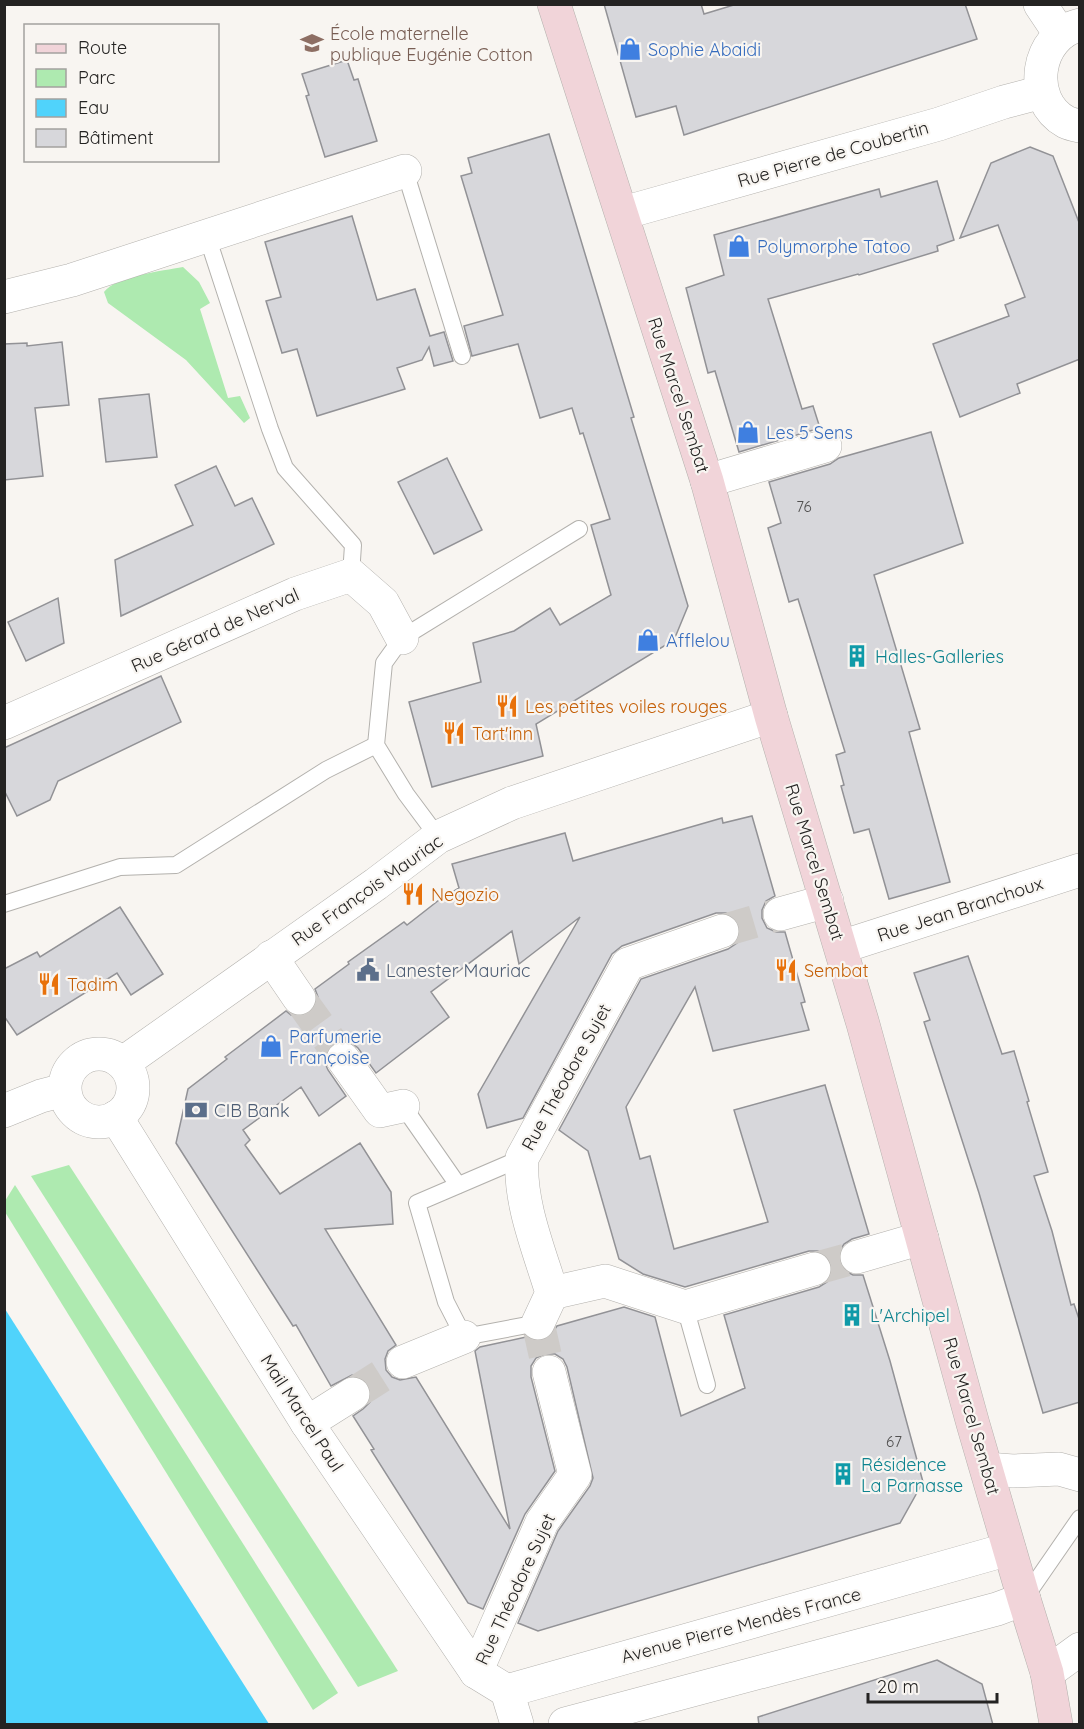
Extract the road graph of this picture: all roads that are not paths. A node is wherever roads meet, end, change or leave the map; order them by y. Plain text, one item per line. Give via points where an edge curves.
1 (554, 4) edge
2 (1040, 4) edge
3 (1070, 29) edge
4 (1042, 92) junction
5 (1080, 126) edge
6 (405, 171) joint
7 (623, 213) junction
8 (207, 236) junction
9 (4, 297) edge
10 (462, 356) dead end
11 (825, 446) dead end
12 (707, 481) junction
13 (579, 529) dead end
14 (351, 575) junction
15 (402, 638) junction
16 (771, 716) junction
17 (4, 723) edge
18 (376, 745) junction
19 (438, 837) junction
20 (1080, 870) edge
21 (827, 901) junction
22 (4, 904) edge
23 (780, 914) tunnel mouth
24 (722, 931) tunnel mouth
25 (841, 947) junction
26 (271, 957) junction
27 (299, 999) tunnel mouth
28 (343, 1059) tunnel mouth
29 (123, 1063) junction
30 (64, 1090) junction
31 (403, 1106) joint
32 (4, 1111) edge
33 (116, 1117) junction
34 (522, 1158) junction
35 (458, 1185) junction
36 (922, 1238) junction
37 (857, 1257) tunnel mouth
38 (814, 1269) tunnel mouth
39 (552, 1293) junction
40 (685, 1307) junction
41 (538, 1323) joint
42 (464, 1337) junction
43 (403, 1362) tunnel mouth
44 (549, 1372) tunnel mouth
45 (707, 1385) dead end
46 (353, 1394) tunnel mouth
47 (307, 1424) junction
48 (987, 1469) junction
49 (1080, 1475) edge
50 (1080, 1518) edge
51 (1009, 1549) junction
52 (1024, 1599) junction
53 (1080, 1649) edge
54 (476, 1672) junction
55 (1047, 1673) junction
56 (507, 1691) junction
57 (518, 1725) edge
58 (565, 1725) edge
59 (1056, 1725) edge

1 - 7 street, Rue Marcel Sembat
2 - 3 street
3 - 4 street via 1047,48 1040,65
4 - 5 street via 1051,109 1065,122
4 - 7 street, Rue Pierre de Coubertin
6 - 8 street
6 - 10 lane
7 - 12 street, Rue Marcel Sembat
8 - 9 street via 72,280
8 - 14 lane via 285,468 353,545
11 - 12 street
12 - 16 street, Rue Marcel Sembat
13 - 15 lane
14 - 15 street via 382,603
14 - 17 street, Rue Gérard de Nerval via 295,594
15 - 18 lane via 384,663
16 - 19 street, Rue François Mauriac via 512,803
16 - 21 street, Rue Marcel Sembat
18 - 19 lane
18 - 22 lane via 326,770 176,865 120,867
19 - 26 street, Rue François Mauriac
20 - 25 street, Rue Jean Branchoux
21 - 23 street
21 - 25 street, Rue Marcel Sembat
24 - 34 street, Rue Théodore Sujet via 628,964
25 - 36 street, Rue Marcel Sembat
26 - 27 street
26 - 29 street, Rue François Mauriac
28 - 31 street via 380,1111
29 - 30 street via 111,1055 95,1053 80,1059 70,1069
29 - 33 street via 133,1085 131,1099
30 - 32 street
30 - 33 street via 72,1109 85,1119 105,1121
31 - 35 lane
33 - 47 street, Mail Marcel Paul
34 - 35 lane
34 - 39 street, Rue Théodore Sujet via 522,1184
35 - 42 lane via 417,1203 446,1302
36 - 37 street
36 - 48 street, Rue Marcel Sembat
38 - 40 street
39 - 40 street via 605,1281
39 - 41 street
40 - 45 lane
41 - 42 lane
42 - 43 street
44 - 54 street, Rue Théodore Sujet via 575,1475 542,1522
46 - 47 street
47 - 54 street, Mail Marcel Paul
48 - 49 street via 1059,1469
48 - 51 street, Rue Marcel Sembat
50 - 52 lane
51 - 52 street, Rue Marcel Sembat
51 - 56 street, Avenue Pierre Mendès France
52 - 55 street, Rue Marcel Sembat
52 - 58 street
53 - 55 street
54 - 56 street, Mail Marcel Paul
55 - 59 street, Rue Marcel Sembat
56 - 57 street

